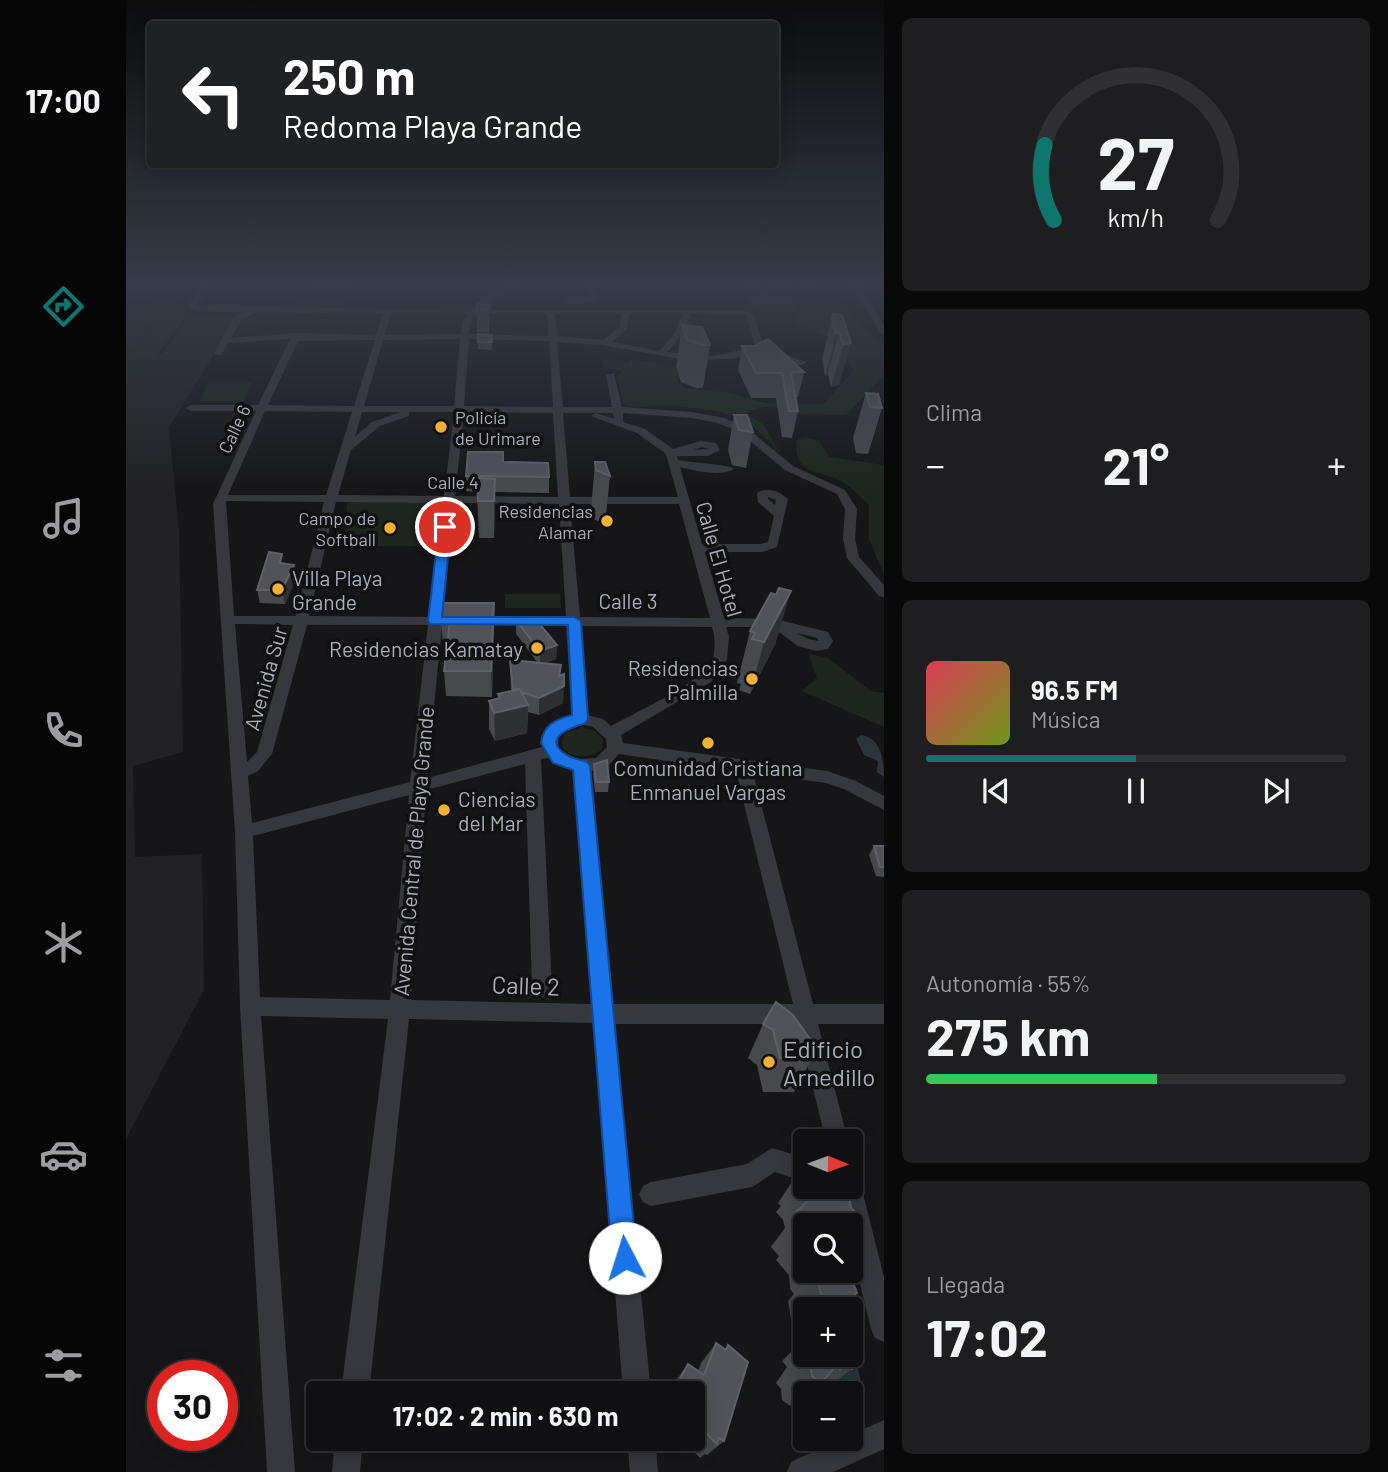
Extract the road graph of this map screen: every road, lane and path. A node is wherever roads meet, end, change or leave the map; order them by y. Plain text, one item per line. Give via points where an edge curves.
1 (288, 355) edge
2 (375, 355) edge
3 (463, 355) edge
4 (555, 355) edge
5 (666, 355) edge
6 (745, 355) edge
7 (783, 355) edge
8 (611, 375) dead end
9 (783, 376) edge
10 (191, 408) dead end
11 (262, 408) junction
12 (360, 409) junction
13 (432, 409) junction
14 (459, 409) junction
15 (561, 410) junction
16 (617, 410) junction
17 (626, 425) junction
18 (347, 449) junction
19 (673, 457) junction
20 (729, 468) dead end
21 (221, 498) junction
22 (331, 498) junction
23 (448, 499) junction
24 (563, 500) junction
25 (684, 501) junction
26 (779, 515) dead end
27 (698, 548) junction
28 (884, 593) edge
29 (229, 620) junction
30 (435, 621) junction
31 (574, 621) junction
32 (301, 622) junction
33 (718, 622) junction
34 (775, 623) edge
35 (580, 719) junction
36 (613, 740) junction
37 (542, 753) junction
38 (743, 765) junction
39 (581, 766) junction
40 (240, 773) junction
41 (419, 784) junction
42 (884, 804) edge
43 (244, 832) junction
44 (542, 988) dead end
45 (250, 1006) junction
46 (400, 1008) junction
47 (803, 1013) junction
48 (602, 1014) junction
49 (884, 1014) edge
50 (834, 1129) edge
51 (793, 1166) edge
52 (652, 1194) dead end
53 (852, 1199) edge
54 (884, 1329) edge
55 (356, 1381) edge
56 (636, 1381) edge
57 (884, 1434) edge
58 (348, 1451) edge
59 (642, 1451) edge
60 (281, 1472) edge
61 (346, 1472) edge
62 (644, 1472) edge
63 (801, 1472) edge

1 - 11 street, Calle 6
2 - 12 street, Avenida Sur
3 - 14 street, Avenida Central de Playa Grande
4 - 15 street
5 - 6 street via 695,359
7 - 9 street via 801,360 770,362
8 - 16 street
10 - 11 street
11 - 12 street
11 - 21 street, Calle 6
12 - 13 street
12 - 18 street, Avenida Sur
13 - 14 street
13 - 18 street via 376,424
14 - 15 street
14 - 23 street, Avenida Central de Playa Grande
15 - 16 street
15 - 17 street
15 - 24 street
16 - 17 street via 617,418
16 - 28 street via 692,415 730,423 789,468 834,487 850,504 853,558
17 - 19 street via 656,439
18 - 22 street, Avenida Sur
19 - 20 street via 696,468
19 - 25 street, Calle El Hotel
21 - 22 street, Calle 4
21 - 29 street, Calle 6
22 - 23 street, Calle 4
22 - 32 street, Avenida Sur
23 - 24 street, Calle 4
23 - 30 street, Avenida Central de Playa Grande
24 - 25 street, Calle 4
24 - 31 street
25 - 27 street, Calle El Hotel
26 - 27 street via 775,541 769,547
27 - 33 street, Calle El Hotel
29 - 32 street, Calle 3
29 - 40 street, Calle 6
30 - 31 street, Calle 3
30 - 32 street, Calle 3
30 - 41 street, Avenida Central de Playa Grande
31 - 33 street, Calle 3
31 - 35 street
32 - 40 street, Avenida Sur via 264,754
33 - 34 street, Calle 3
33 - 36 street, Calle El Hotel via 722,648 713,672
35 - 36 street via 598,723
35 - 37 street via 554,729
36 - 38 street
36 - 39 street via 604,762
37 - 39 street
37 - 41 street
37 - 44 street
38 - 42 street via 827,777
38 - 47 street
39 - 48 street
40 - 43 street, Calle 6
41 - 43 street
41 - 46 street, Avenida Central de Playa Grande
43 - 45 street, Calle 6
45 - 46 street, Calle 2
45 - 60 street, Calle 6
46 - 48 street, Calle 2
46 - 55 street, Avenida Central de Playa Grande
47 - 48 street, Calle 2
47 - 49 street, Calle 2
47 - 50 street
48 - 56 street
51 - 52 street via 772,1160 752,1175
53 - 54 street
57 - 63 street
58 - 61 street
59 - 62 street

